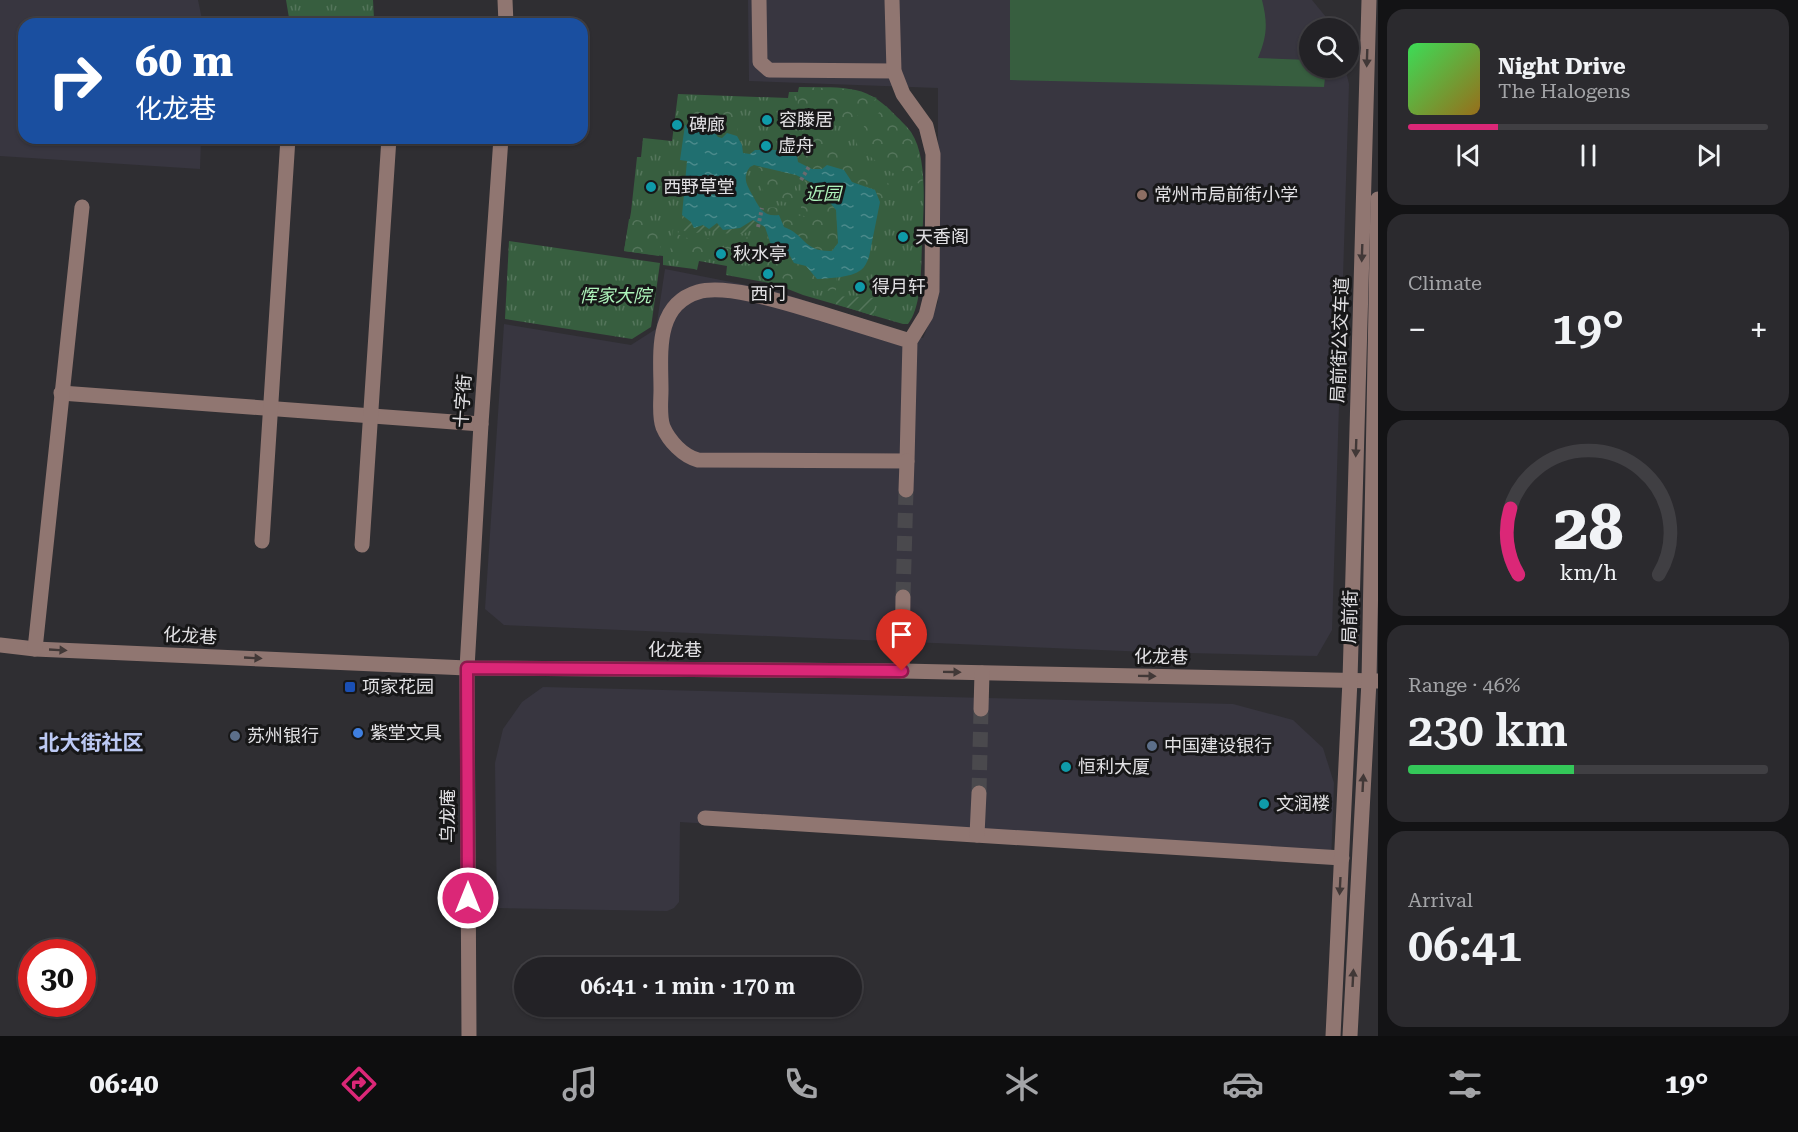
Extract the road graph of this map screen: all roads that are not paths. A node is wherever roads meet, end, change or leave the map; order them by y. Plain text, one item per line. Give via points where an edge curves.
1 (506, 0) edge
2 (759, 0) edge
3 (892, 0) edge
4 (1369, 0) edge
5 (506, 18) edge
6 (894, 71) junction
7 (288, 144) edge
8 (389, 144) edge
9 (501, 144) edge
10 (1378, 199) edge
11 (82, 207) dead end
12 (910, 341) junction
13 (62, 393) junction
14 (272, 407) junction
15 (371, 415) junction
16 (481, 424) junction
17 (907, 461) junction
18 (906, 490) tunnel mouth
19 (262, 541) dead end
20 (362, 545) dead end
21 (903, 597) tunnel mouth
22 (0, 645) edge
23 (35, 649) junction
24 (467, 668) junction
25 (902, 671) junction
26 (982, 673) junction
27 (1350, 680) junction
28 (1373, 681) edge
29 (981, 709) tunnel mouth
30 (979, 792) tunnel mouth
31 (705, 818) dead end
32 (977, 835) junction
33 (1342, 858) junction
34 (469, 1036) edge
35 (1333, 1036) edge
36 (1350, 1036) edge

1 - 5 street
2 - 6 street via 760,62 769,70
3 - 6 street
4 -> 27 street, 局前街公交车道
6 - 12 street via 903,94 926,126 933,154 932,291 926,315
7 - 14 street
8 - 15 street
9 - 16 street, 十字街
10 - 28 street, 局前街
11 - 13 street
12 - 17 street
12 - 17 street via 773,299 720,289 697,292 676,304 664,323 661,346 662,424 668,437 687,457
13 - 14 street
13 - 23 street
14 - 15 street
14 - 19 street
15 - 16 street
15 - 20 street
16 - 24 street, 十字街
17 - 18 street
21 - 25 street
22 - 23 street, 化龙巷
23 -> 24 street, 化龙巷
24 - 25 street, 化龙巷
24 - 34 street, 乌龙庵
25 -> 26 street, 化龙巷
26 -> 27 street, 化龙巷
26 - 29 street
27 - 28 street, 化龙巷
27 - 33 street
36 -> 28 street, 局前街
30 - 32 street
31 - 32 street
32 - 33 street
33 -> 35 street

